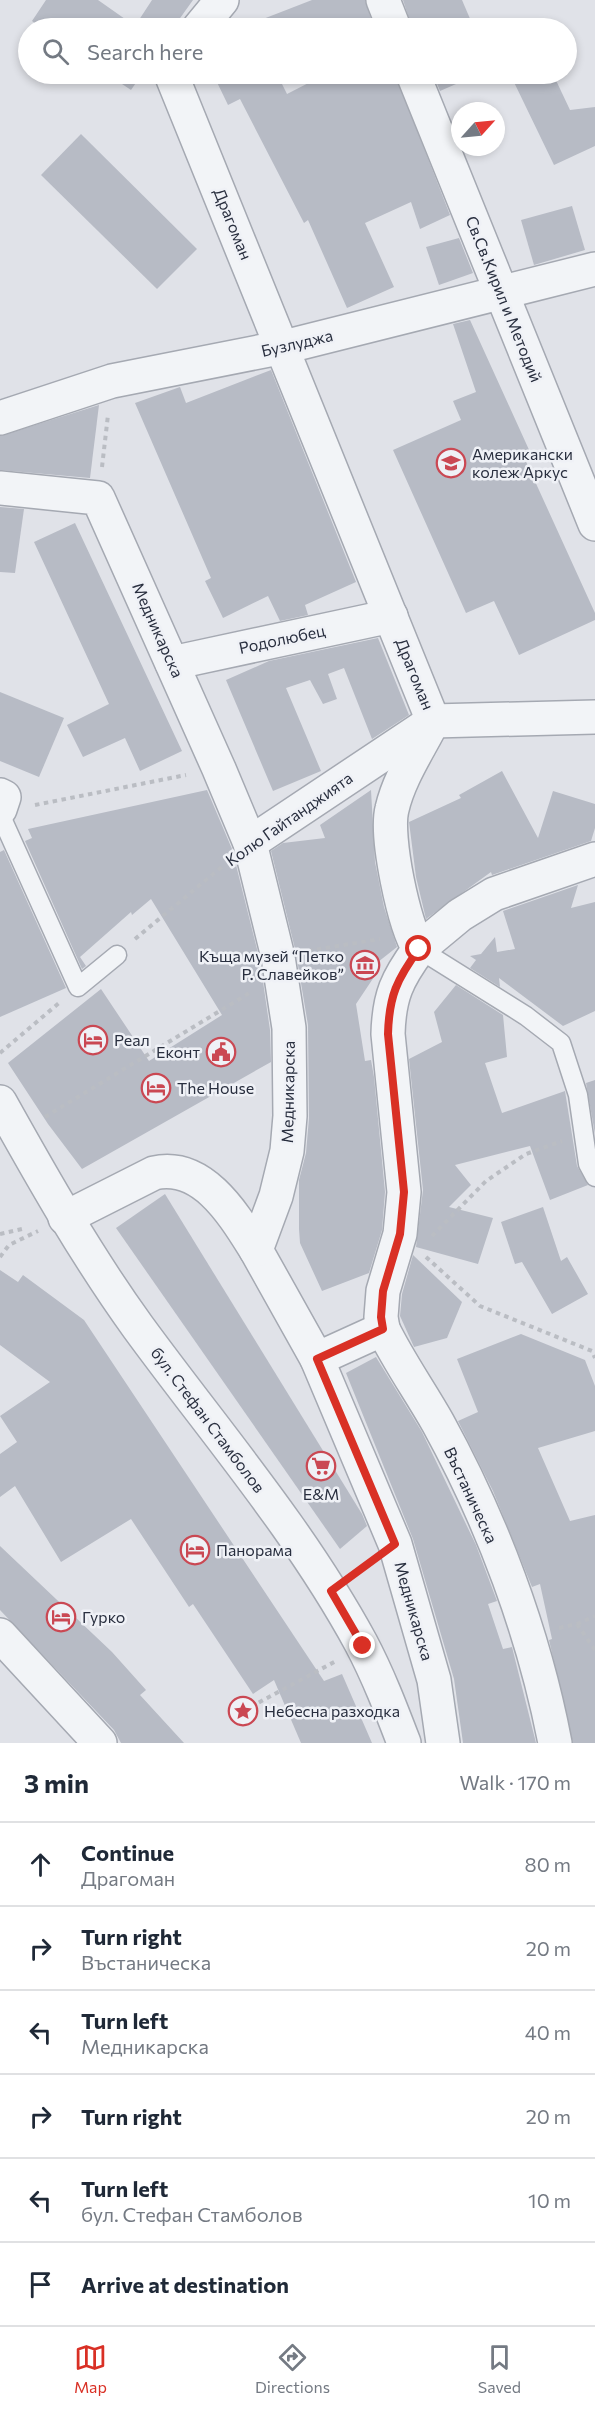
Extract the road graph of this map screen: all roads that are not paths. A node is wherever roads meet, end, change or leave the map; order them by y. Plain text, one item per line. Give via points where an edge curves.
1 (222, 0) edge
2 (383, 0) edge
3 (207, 18) edge
4 (390, 18) edge
5 (175, 84) edge
6 (416, 84) edge
7 (595, 269) edge
8 (502, 293) junction
9 (284, 347) junction
10 (0, 418) edge
11 (0, 488) edge
12 (595, 524) edge
13 (391, 616) junction
14 (172, 663) junction
15 (595, 717) edge
16 (433, 721) junction
17 (0, 814) edge
18 (250, 843) junction
19 (595, 859) edge
20 (415, 941) junction
21 (117, 955) road end
22 (0, 1102) edge
23 (595, 1177) edge
24 (65, 1218) junction
25 (256, 1250) junction
26 (383, 1329) junction
27 (317, 1359) junction
28 (0, 1635) edge
29 (100, 1743) edge
30 (404, 1743) edge
31 (442, 1743) edge
32 (555, 1743) edge

1 - 3 street
2 - 4 street
5 - 9 street, Драгоман
6 - 8 street, Св.Св.Кирил и Методий
7 - 8 street, Бузлуджа
8 - 9 street, Бузлуджа
8 - 12 street, Св.Св.Кирил и Методий
9 - 10 street, Бузлуджа via 112,381
9 - 13 street, Драгоман
11 - 14 street, Медникарска via 98,498
13 - 14 street, Родолюбец
13 - 16 street, Драгоман
14 - 18 street, Медникарска
15 - 16 street
16 - 18 street, Колю Гайтанджията
16 - 20 street, Драгоман via 401,782 391,811 391,832
17 - 21 lane via 78,987
18 - 25 street, Медникарска via 279,965 289,1028 287,1150 276,1196
19 - 20 street via 494,894
20 - 23 lane via 561,1043 578,1095 588,1164
20 - 26 street via 393,989 389,1010 388,1034 409,1242 383,1291
22 - 24 street, бул. Стефан Стамболов
24 - 25 street via 166,1170 180,1173 219,1196
24 - 30 street, бул. Стефан Стамболов via 138,1327 305,1552 363,1646
25 - 27 street, Медникарска
26 - 27 street
26 - 32 street, Въстаническа via 438,1423 499,1556 529,1634
27 - 31 street, Медникарска via 395,1544 434,1680
28 - 29 street

